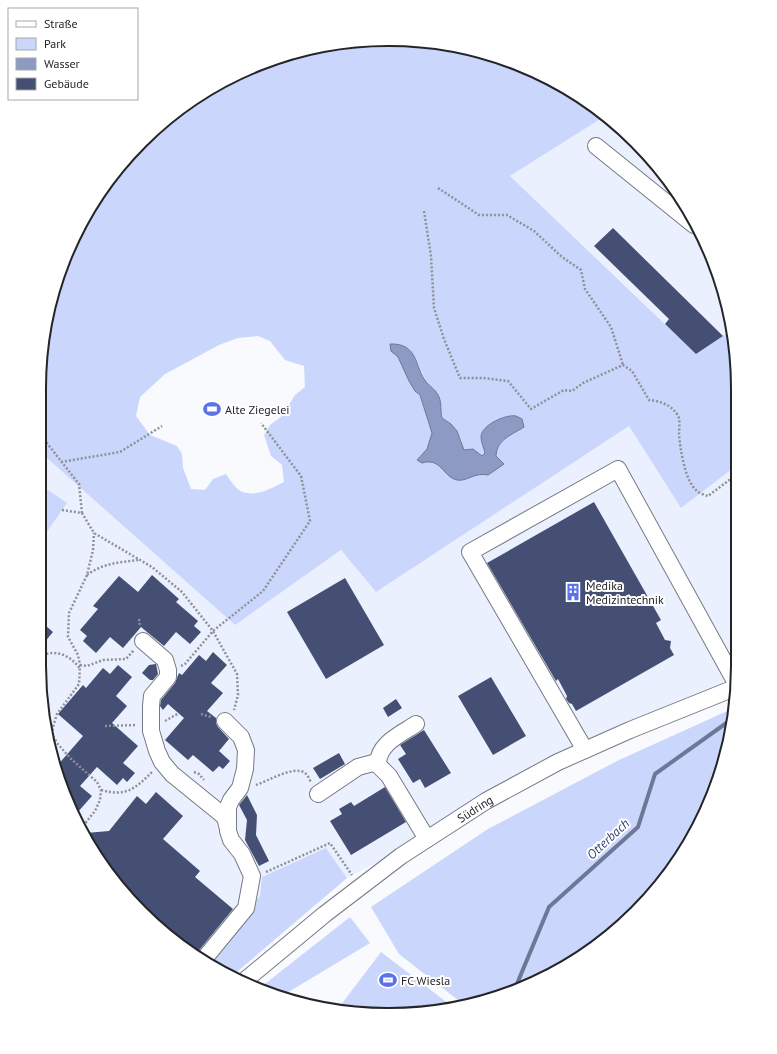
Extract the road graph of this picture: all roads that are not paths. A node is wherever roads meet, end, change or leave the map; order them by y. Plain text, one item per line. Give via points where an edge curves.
1 (596, 146) dead end
2 (686, 218) edge
3 (142, 641) road end
4 (731, 674) edge
5 (730, 689) edge
6 (225, 721) road end
7 (416, 724) dead end
8 (585, 750) junction
9 (378, 765) junction
10 (318, 794) road end
11 (229, 835) junction
12 (427, 839) junction
13 (207, 956) edge
14 (248, 978) edge

1 - 2 street
3 - 11 street via 165,660 168,670 168,677 152,696 151,731 157,751 172,774 225,817
4 - 8 street via 618,468 470,552
5 - 8 street, Südring
6 - 11 street via 241,736 246,750 240,788 228,807
7 - 9 street via 382,748
8 - 12 street, Südring via 486,801
9 - 10 street via 373,763 358,767
9 - 12 street via 389,776
11 - 13 street via 242,854 252,876 246,908
12 - 14 street, Südring via 360,887

